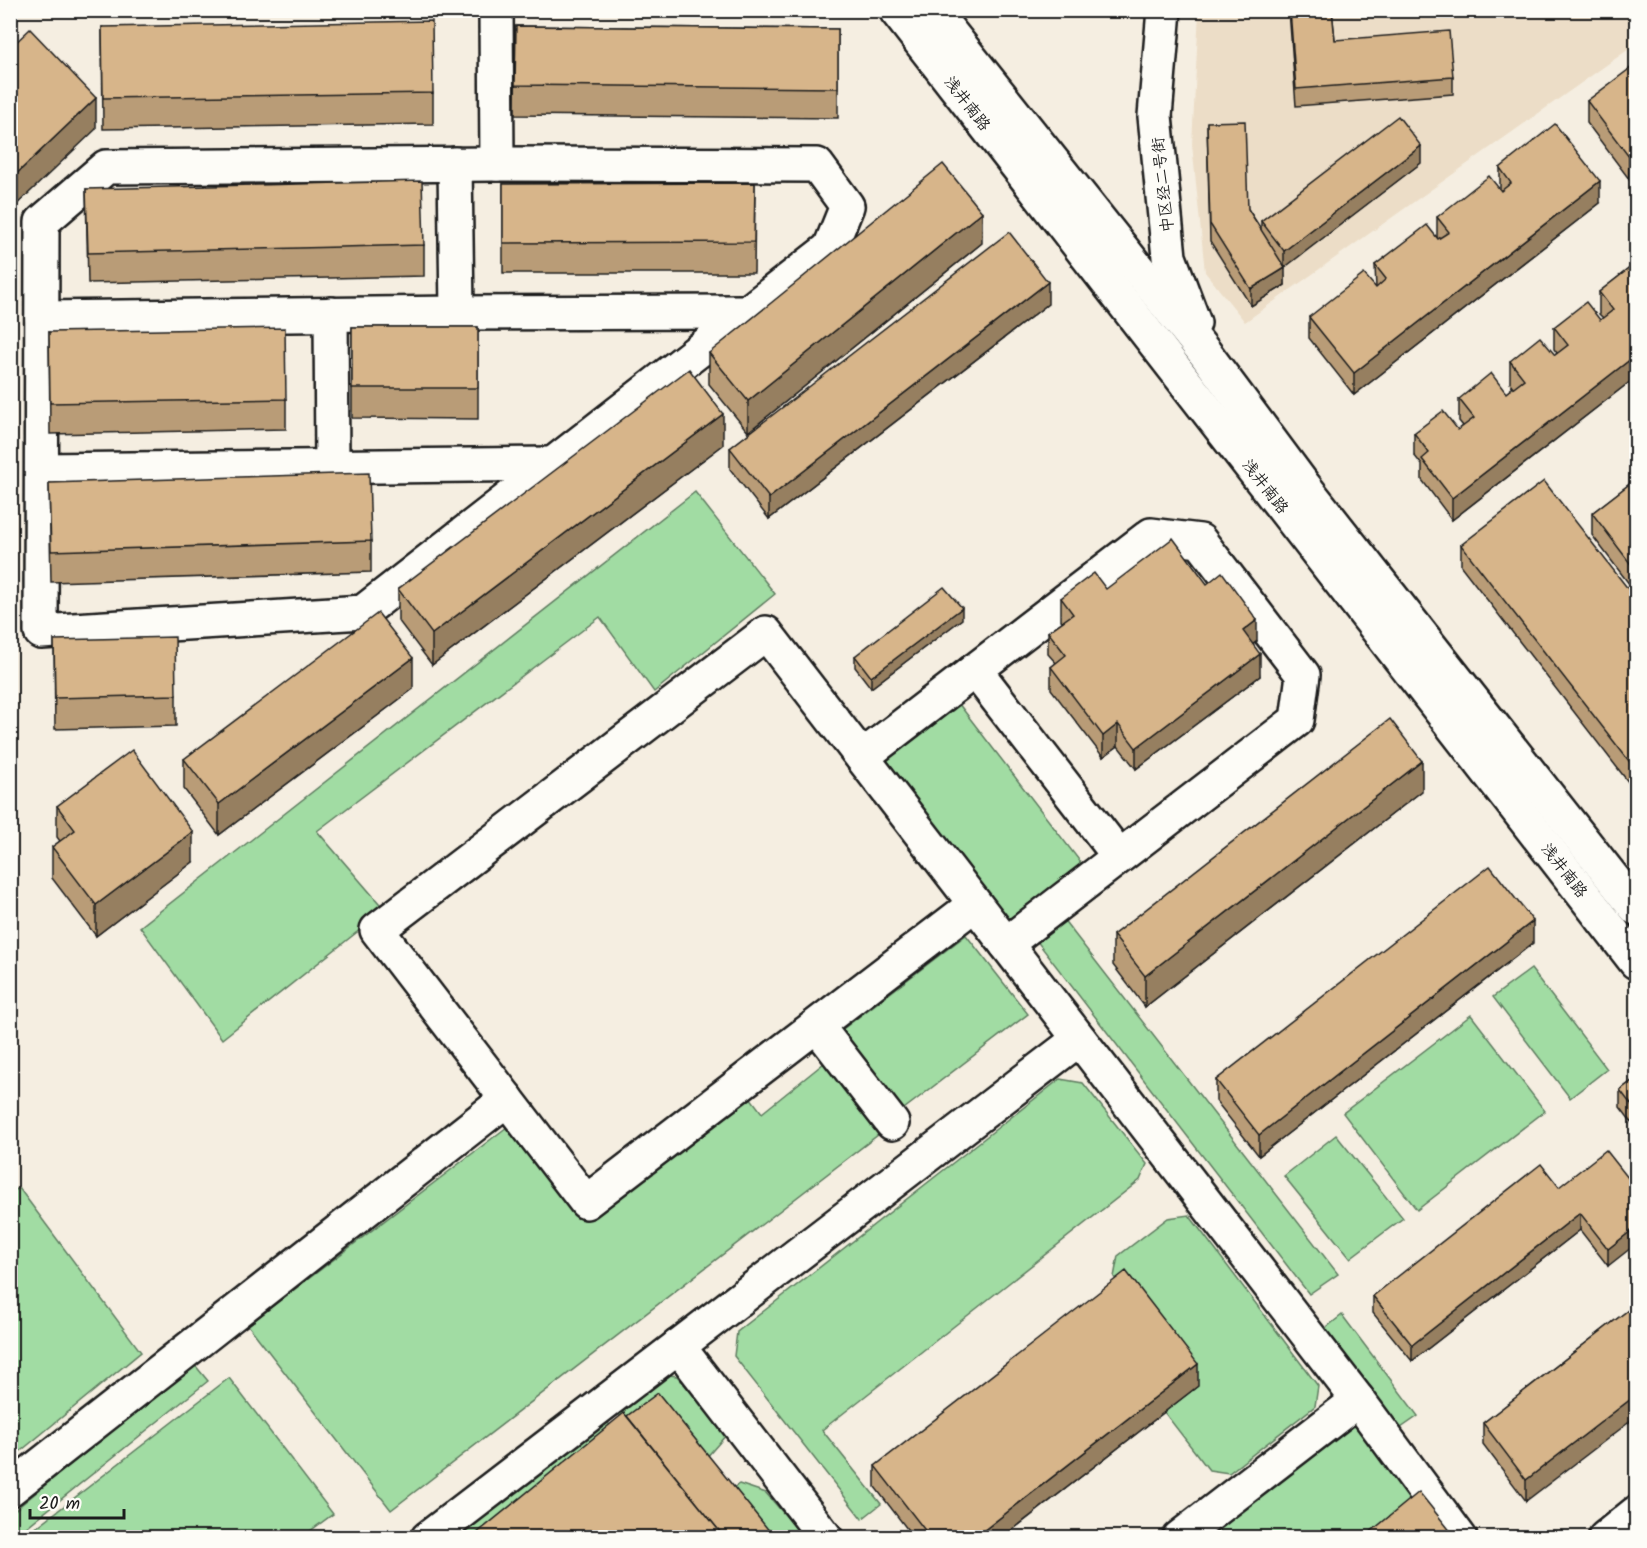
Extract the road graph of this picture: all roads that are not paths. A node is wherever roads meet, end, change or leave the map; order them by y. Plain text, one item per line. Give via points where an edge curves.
1 (496, 10) edge
2 (896, 10) edge
3 (932, 10) edge
4 (1164, 10) edge
5 (455, 164) junction
6 (497, 164) junction
7 (457, 312) junction
8 (749, 312) junction
9 (331, 314) junction
10 (42, 318) junction
11 (1205, 353) junction
12 (554, 464) junction
13 (332, 467) junction
14 (42, 470) junction
15 (975, 670) junction
16 (862, 757) junction
17 (1119, 856) junction
18 (975, 904) junction
19 (1636, 908) edge
20 (1006, 944) junction
21 (1636, 962) edge
22 (817, 1026) junction
23 (1079, 1039) junction
24 (507, 1099) junction
25 (892, 1123) dead end
26 (678, 1346) junction
27 (1358, 1400) junction
28 (10, 1489) edge
29 (1636, 1513) edge
30 (428, 1538) edge
31 (826, 1538) edge
32 (1179, 1538) edge
33 (1460, 1538) edge
34 (1605, 1538) edge

1 - 6 street
2 - 21 street, 浅井南路
3 - 11 street, 浅井南路
4 - 11 street, 中区经二号街 via 1155,116 1169,257
5 - 6 street
5 - 7 street
5 - 10 street via 106,167 42,222
6 - 8 street via 817,165 847,206 830,248
7 - 8 street
7 - 9 street
8 - 12 street
9 - 10 street
9 - 13 street
10 - 14 street
11 - 19 street, 浅井南路 via 1304,486
12 - 13 street
12 - 14 street via 363,612 41,632
13 - 14 street
15 - 16 street
15 - 17 street
15 - 17 street via 1151,535 1200,541 1303,675 1297,720
16 - 18 street
16 - 24 street via 766,633 377,930
17 - 20 street
18 - 20 street
18 - 22 street
20 - 23 street
22 - 24 street via 586,1202
22 - 25 street
23 - 26 street
23 - 27 street
24 - 28 street
26 - 30 street
26 - 31 street
27 - 32 street
27 - 33 street
29 - 34 street

